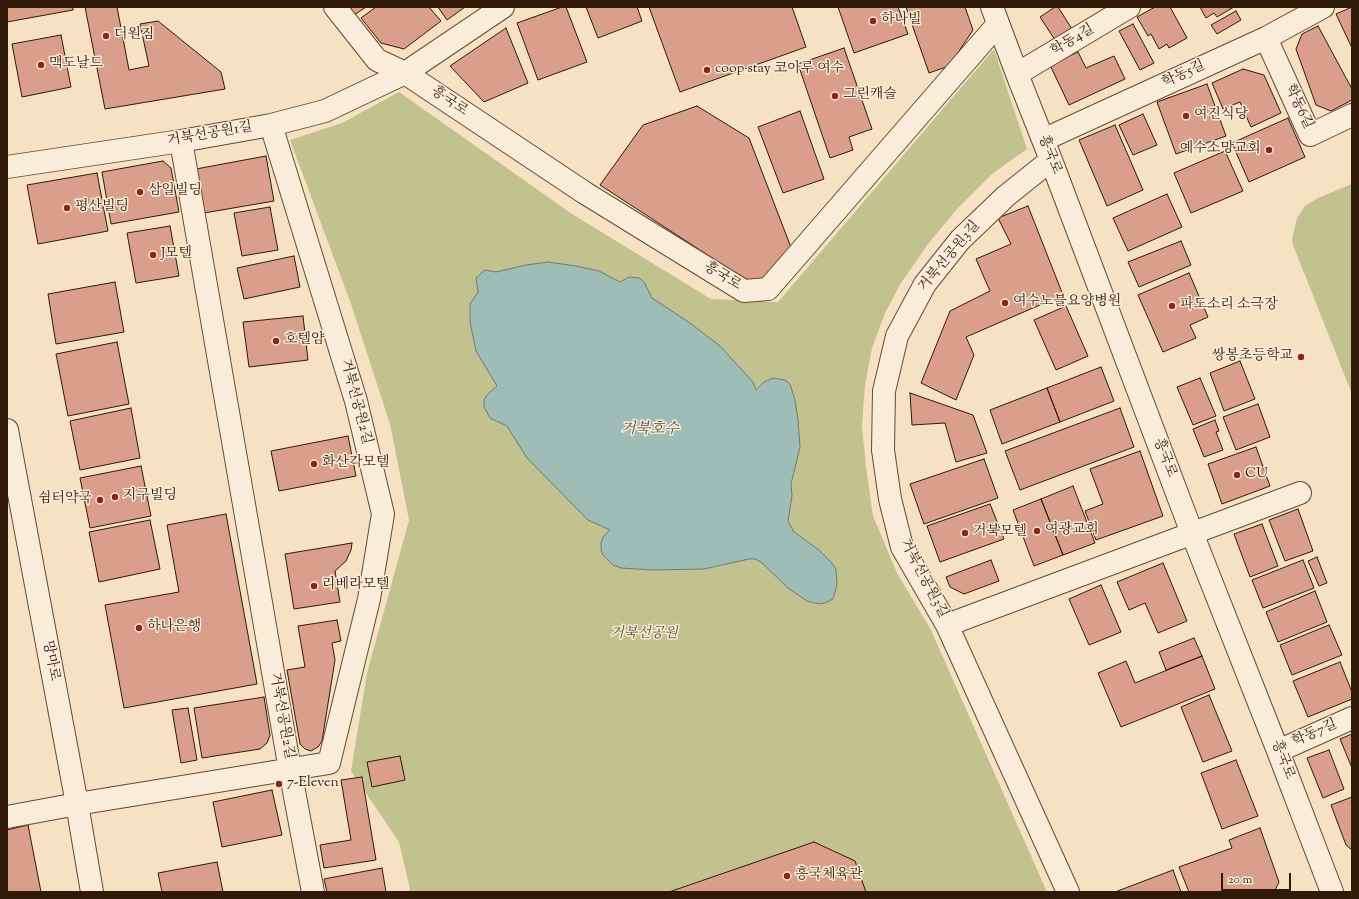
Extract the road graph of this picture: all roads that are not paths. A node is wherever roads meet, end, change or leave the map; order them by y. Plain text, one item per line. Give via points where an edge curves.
1 (335, 7) edge
2 (503, 7) edge
3 (1129, 7) edge
4 (1323, 7) edge
5 (995, 15) edge
6 (1266, 38) junction
7 (405, 73) junction
8 (1017, 74) junction
9 (1352, 115) edge
10 (271, 125) junction
11 (1043, 140) junction
12 (181, 141) junction
13 (1051, 160) junction
14 (7, 167) edge
15 (7, 430) edge
16 (1300, 493) dead end
17 (1192, 533) junction
18 (947, 625) junction
19 (1352, 718) edge
20 (1278, 751) junction
21 (290, 770) junction
22 (77, 804) junction
23 (7, 817) edge
24 (92, 892) edge
25 (313, 892) edge
26 (1068, 892) edge
27 (1332, 892) edge

1 - 7 street via 376,60
2 - 7 street, 거북선공원1길
3 - 8 street, 학동4길
4 - 6 street, 학동5길
5 - 7 street, 흥국로 via 768,289 744,291 585,193
5 - 8 street, 흥국로
6 - 9 street, 학동6길 via 1310,135
6 - 11 street, 학동5길
7 - 10 street, 거북선공원1길 via 326,111
8 - 11 street, 흥국로
10 - 12 street, 거북선공원1길
10 - 21 street, 거북선공원2길 via 356,401 383,514 369,600 329,763
11 - 13 street, 흥국로
12 - 14 street, 거북선공원1길
12 - 21 street, 거북선공원2길
13 - 17 street, 흥국로
13 - 18 street, 거북선공원3길 via 1006,196 960,240 924,284 897,336 884,391 883,450 890,499 902,546
15 - 22 street, 망마로
16 - 17 street
17 - 18 street
17 - 20 street, 흥국로
18 - 26 street, 거북선공원3길
19 - 20 street, 학동7길
20 - 27 street, 흥국로
21 - 22 street, 거북선공원2길
21 - 25 street, 거북선공원2길
22 - 23 street, 거북선공원2길
22 - 24 street, 망마로

